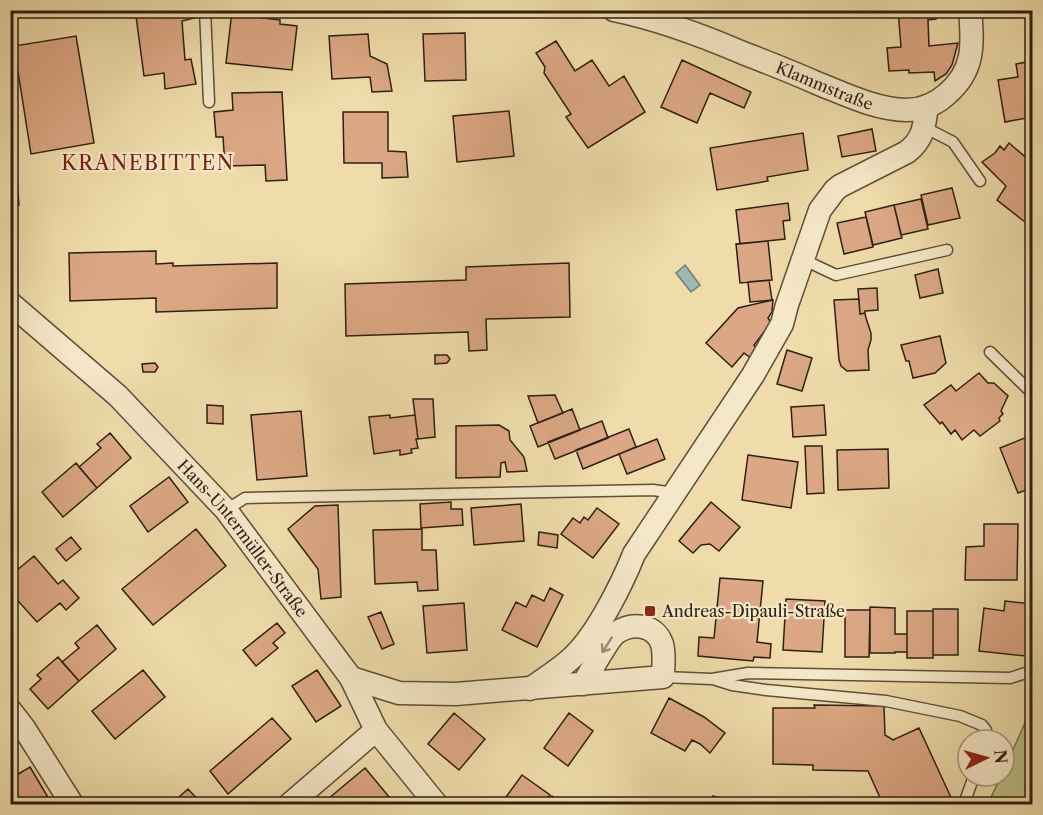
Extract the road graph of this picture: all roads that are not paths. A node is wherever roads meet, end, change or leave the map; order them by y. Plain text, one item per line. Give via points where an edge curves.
1 (205, 10) edge
2 (614, 10) edge
3 (970, 10) edge
4 (209, 102) dead end
5 (926, 117) junction
6 (980, 181) dead end
7 (947, 250) dead end
8 (802, 260) junction
9 (10, 303) edge
10 (990, 352) dead end
11 (1032, 393) edge
12 (674, 493) junction
13 (226, 510) junction
14 (1032, 671) edge
15 (663, 677) junction
16 (351, 678) junction
17 (712, 679) junction
18 (582, 684) junction
19 (530, 688) junction
20 (10, 710) edge
21 (984, 728) edge
22 (376, 730) junction
23 (970, 788) edge
24 (72, 804) edge
25 (290, 804) edge
26 (436, 804) edge
27 (964, 804) edge

1 - 4 lane
2 - 5 street, Klammstraße via 696,33 856,99
3 - 5 street, Klammstraße via 971,54 966,69 960,81
5 - 6 lane via 953,142
5 - 8 street via 918,142 907,152 835,190 820,210
7 - 8 lane via 836,275
8 - 12 street via 782,324 753,375
9 - 13 street, Hans-Untermüller-Straße via 118,396
10 - 11 lane
12 - 13 lane via 653,490 245,498
12 - 19 street via 634,554 588,639 574,656
13 - 16 street, Hans-Untermüller-Straße
14 - 17 lane via 1010,678 748,673
15 - 17 lane
15 - 18 street
15 -> 18 street via 663,646 657,633 632,626 615,634
16 - 19 street via 399,693 456,694
16 - 22 street, Hans-Untermüller-Straße
17 - 21 lane via 766,690 886,701 960,716
18 - 19 street
20 - 24 street
22 - 25 street
22 - 26 street, Hans-Untermüller-Straße
23 - 27 lane

